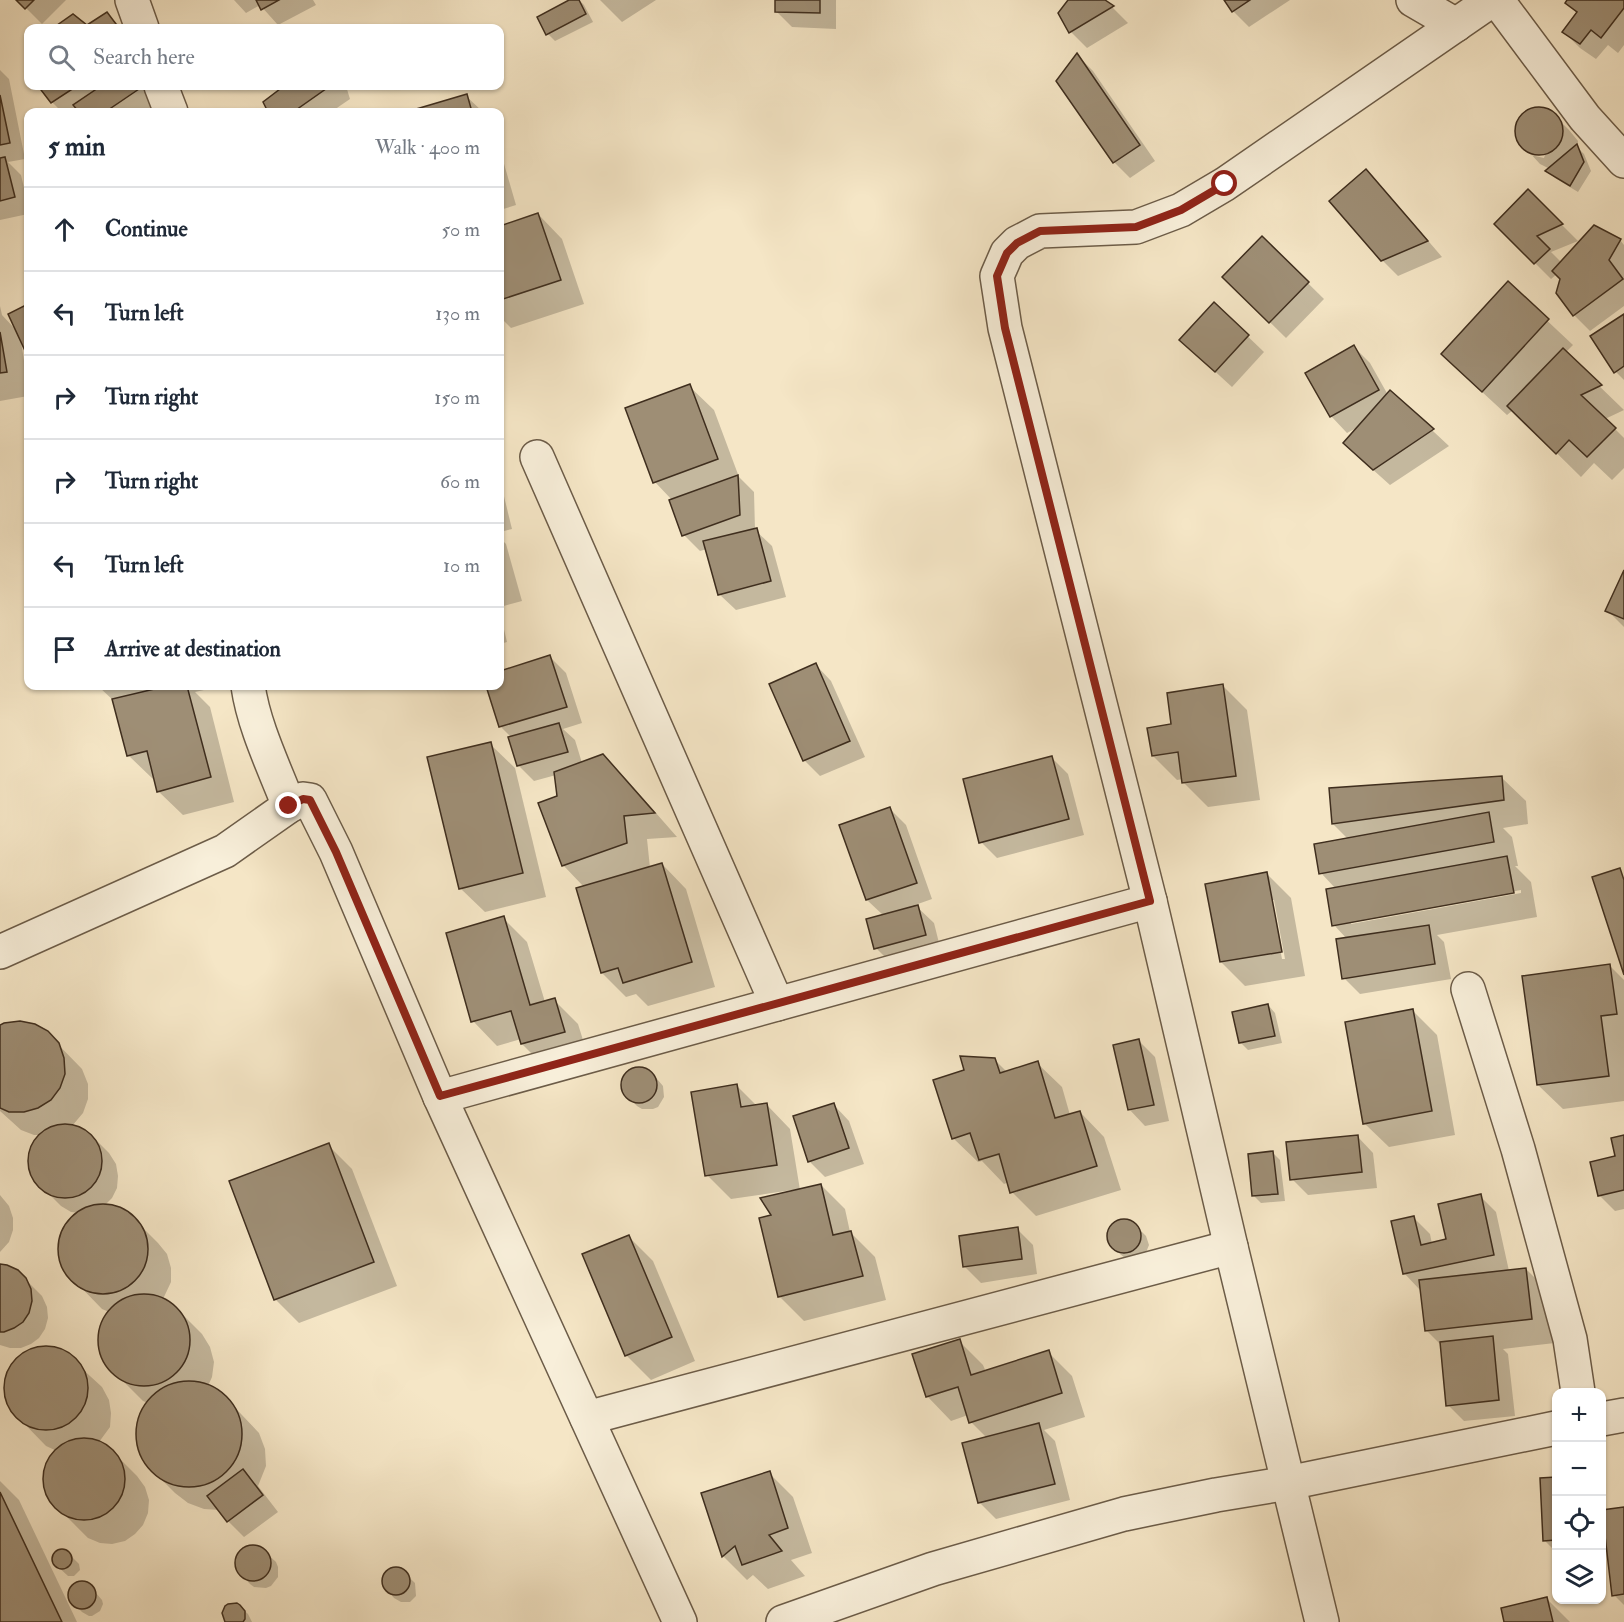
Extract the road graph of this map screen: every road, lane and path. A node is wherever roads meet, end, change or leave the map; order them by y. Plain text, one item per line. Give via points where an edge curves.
1 (132, 0) edge
2 (1413, 0) edge
3 (1494, 0) edge
4 (141, 24) edge
5 (1456, 25) junction
6 (163, 90) edge
7 (169, 108) edge
8 (1624, 161) edge
9 (537, 457) dead end
10 (249, 690) edge
11 (289, 806) junction
12 (1150, 901) junction
13 (0, 952) edge
14 (1468, 988) dead end
15 (777, 1004) junction
16 (440, 1096) junction
17 (1231, 1247) junction
18 (1577, 1388) edge
19 (1624, 1415) edge
20 (587, 1418) junction
21 (1606, 1418) edge
22 (1552, 1429) edge
23 (1288, 1483) junction
24 (680, 1622) edge
25 (783, 1622) edge
26 (1322, 1622) edge

1 - 4 street
2 - 5 street
3 - 5 street
3 - 8 street via 1585,118
5 - 12 street via 1181,210 1136,227 1040,231 1007,253 997,276 1005,328
6 - 7 street
9 - 15 street
10 - 11 street
11 - 13 street via 225,851
11 - 16 street via 310,800 318,815
12 - 15 street
12 - 17 street
14 - 18 street via 1518,1149 1570,1339
15 - 16 street
16 - 20 street
17 - 20 street
17 - 23 street
19 - 21 street
20 - 24 street
22 - 23 street
23 - 25 street via 1124,1514 933,1569
23 - 26 street

